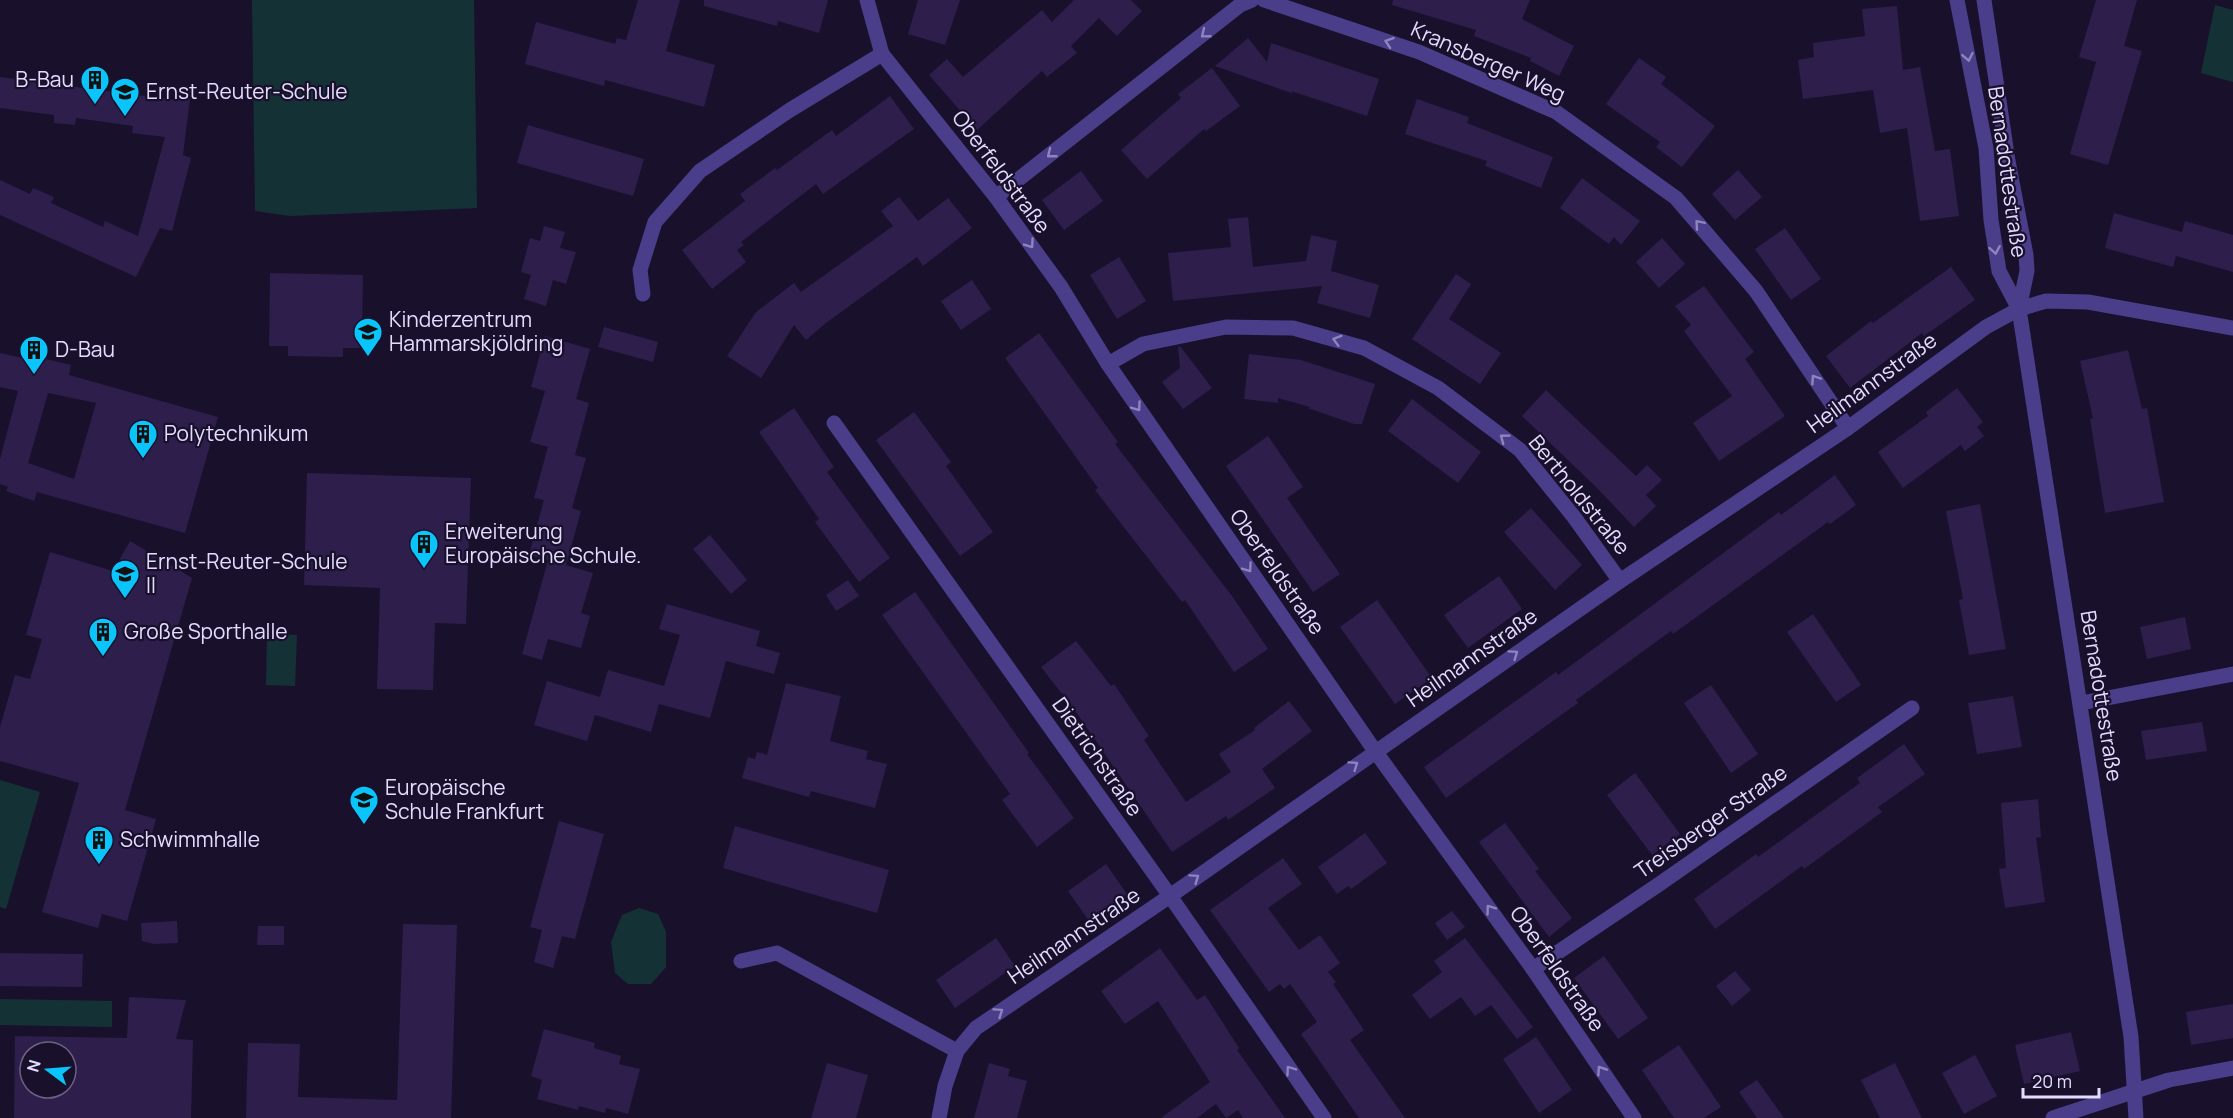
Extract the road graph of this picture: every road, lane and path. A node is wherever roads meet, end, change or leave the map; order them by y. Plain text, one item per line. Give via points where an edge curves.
1 (867, 0) edge
2 (1252, 0) edge
3 (1264, 0) edge
4 (1957, 0) edge
5 (1984, 0) edge
6 (882, 54) junction
7 (996, 197) junction
8 (643, 294) dead end
9 (2019, 309) junction
10 (2233, 328) edge
11 (1107, 364) junction
12 (834, 423) dead end
13 (1848, 428) junction
14 (1620, 581) junction
15 (2233, 674) edge
16 (2081, 703) junction
17 (1912, 708) dead end
18 (1375, 751) junction
19 (1170, 896) junction
20 (741, 961) dead end
21 (1533, 969) junction
22 (957, 1051) junction
23 (2233, 1068) edge
24 (2134, 1090) junction
25 (939, 1118) edge
26 (1324, 1118) edge
27 (1634, 1118) edge
28 (2053, 1118) edge
29 (2128, 1118) edge
30 (2136, 1118) edge

1 - 6 street, Oberfeldstraße
2 -> 7 street via 1240,5
13 -> 3 street, Kransberger Weg via 1756,291 1676,198 1556,112 1419,52
4 -> 9 street, Bernadottestraße via 1986,148 1990,220 1999,271
5 - 9 street, Bernadottestraße via 2010,178 2026,255
6 - 7 street, Oberfeldstraße
6 - 8 street via 700,171 656,222 640,270
7 -> 11 street, Oberfeldstraße via 1061,287
9 - 10 street via 2046,301 2088,302
9 - 13 street, Heilmannstraße via 1986,327
9 - 16 street, Bernadottestraße
14 -> 11 street, Bertholdstraße via 1520,450 1438,388 1364,348 1293,328 1226,327 1143,344
11 -> 18 street, Oberfeldstraße
12 - 19 street, Dietrichstraße
13 - 14 street, Heilmannstraße
18 -> 14 street, Heilmannstraße
15 - 16 street
16 - 24 street, Bernadottestraße via 2131,1037
17 - 21 street, Treisberger Straße
19 -> 18 street, Heilmannstraße
21 -> 18 street, Oberfeldstraße
22 -> 19 street, Heilmannstraße via 976,1028
26 -> 19 street, Dietrichstraße
20 - 22 street via 777,953
27 -> 21 street, Oberfeldstraße
22 - 25 street, Heilmannstraße
23 - 24 street
24 - 28 street
24 - 29 street
24 - 30 street

